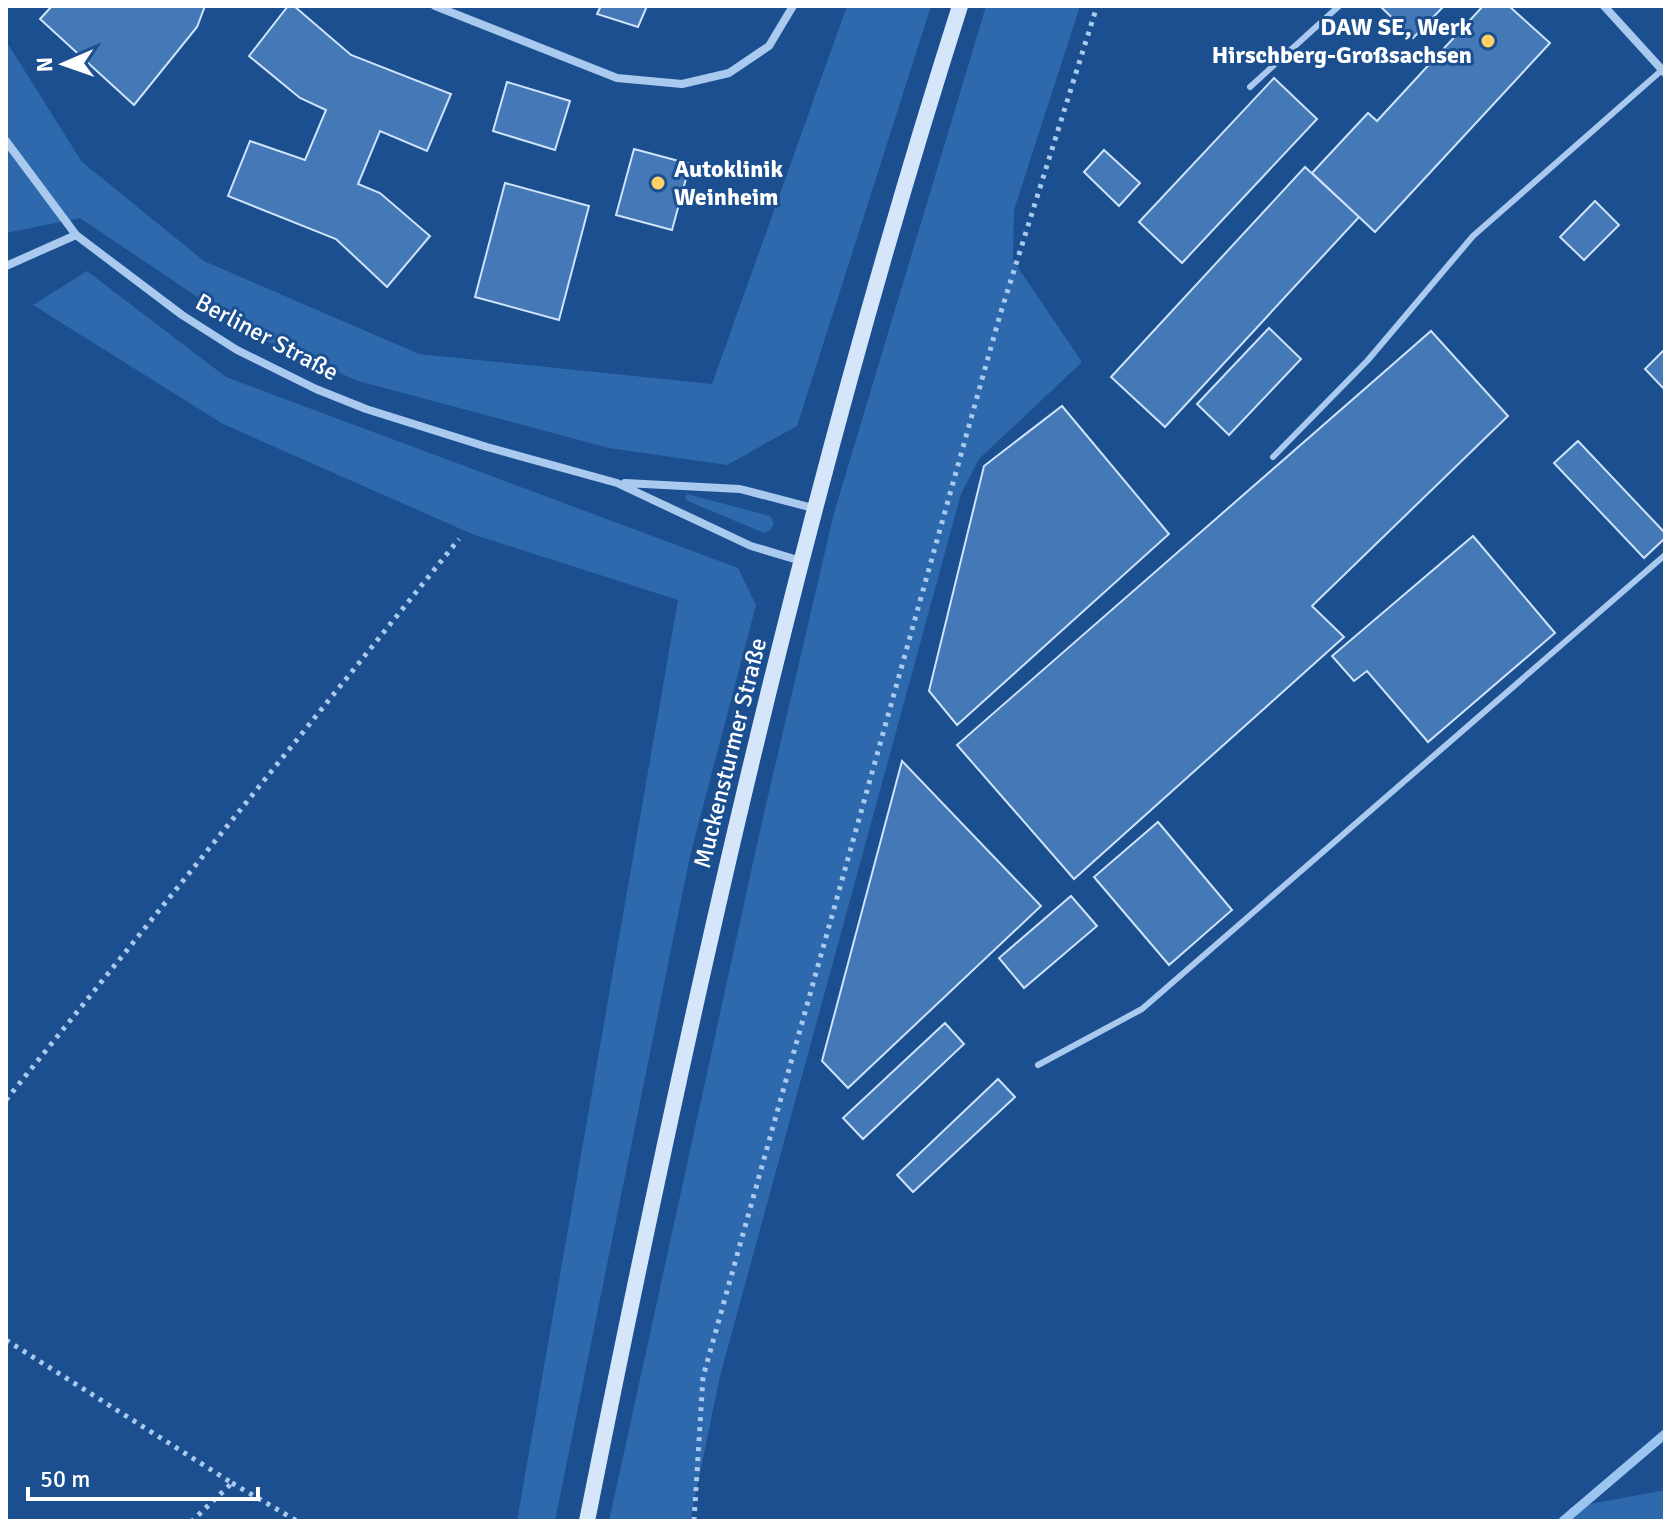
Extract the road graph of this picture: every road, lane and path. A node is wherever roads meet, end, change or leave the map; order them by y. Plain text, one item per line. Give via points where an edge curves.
1 (435, 6) edge
2 (793, 6) edge
3 (960, 6) edge
4 (1097, 6) edge
5 (1339, 6) edge
6 (1604, 6) edge
7 (1664, 72) edge
8 (1250, 87) dead end
9 (6, 141) edge
10 (76, 235) junction
11 (6, 266) edge
12 (1273, 457) dead end
13 (617, 483) junction
14 (813, 508) junction
15 (459, 539) dead end
16 (1665, 555) edge
17 (801, 561) junction
18 (1038, 1065) dead end
19 (6, 1100) edge
20 (6, 1340) edge
21 (232, 1483) junction
22 (192, 1521) edge
23 (297, 1521) edge
24 (587, 1521) edge
25 (694, 1521) edge

1 - 2 street via 617,78 682,84 729,73 769,46
3 - 14 main road, Muckensturmer Straße
4 - 25 path via 1000,315 703,1377
5 - 8 lane
6 - 7 street
7 - 12 lane via 1473,236 1368,360
9 - 10 street, Berliner Straße
10 - 11 street
10 - 13 street, Berliner Straße via 182,315 237,350 316,389 419,427
13 - 14 street, Berliner Straße via 740,489
13 - 17 street, Berliner Straße via 751,546
14 - 17 main road, Muckensturmer Straße
15 - 19 path
16 - 18 lane via 1142,1009
17 - 24 main road, Muckensturmer Straße via 718,905
20 - 21 path
21 - 22 path
21 - 23 path

